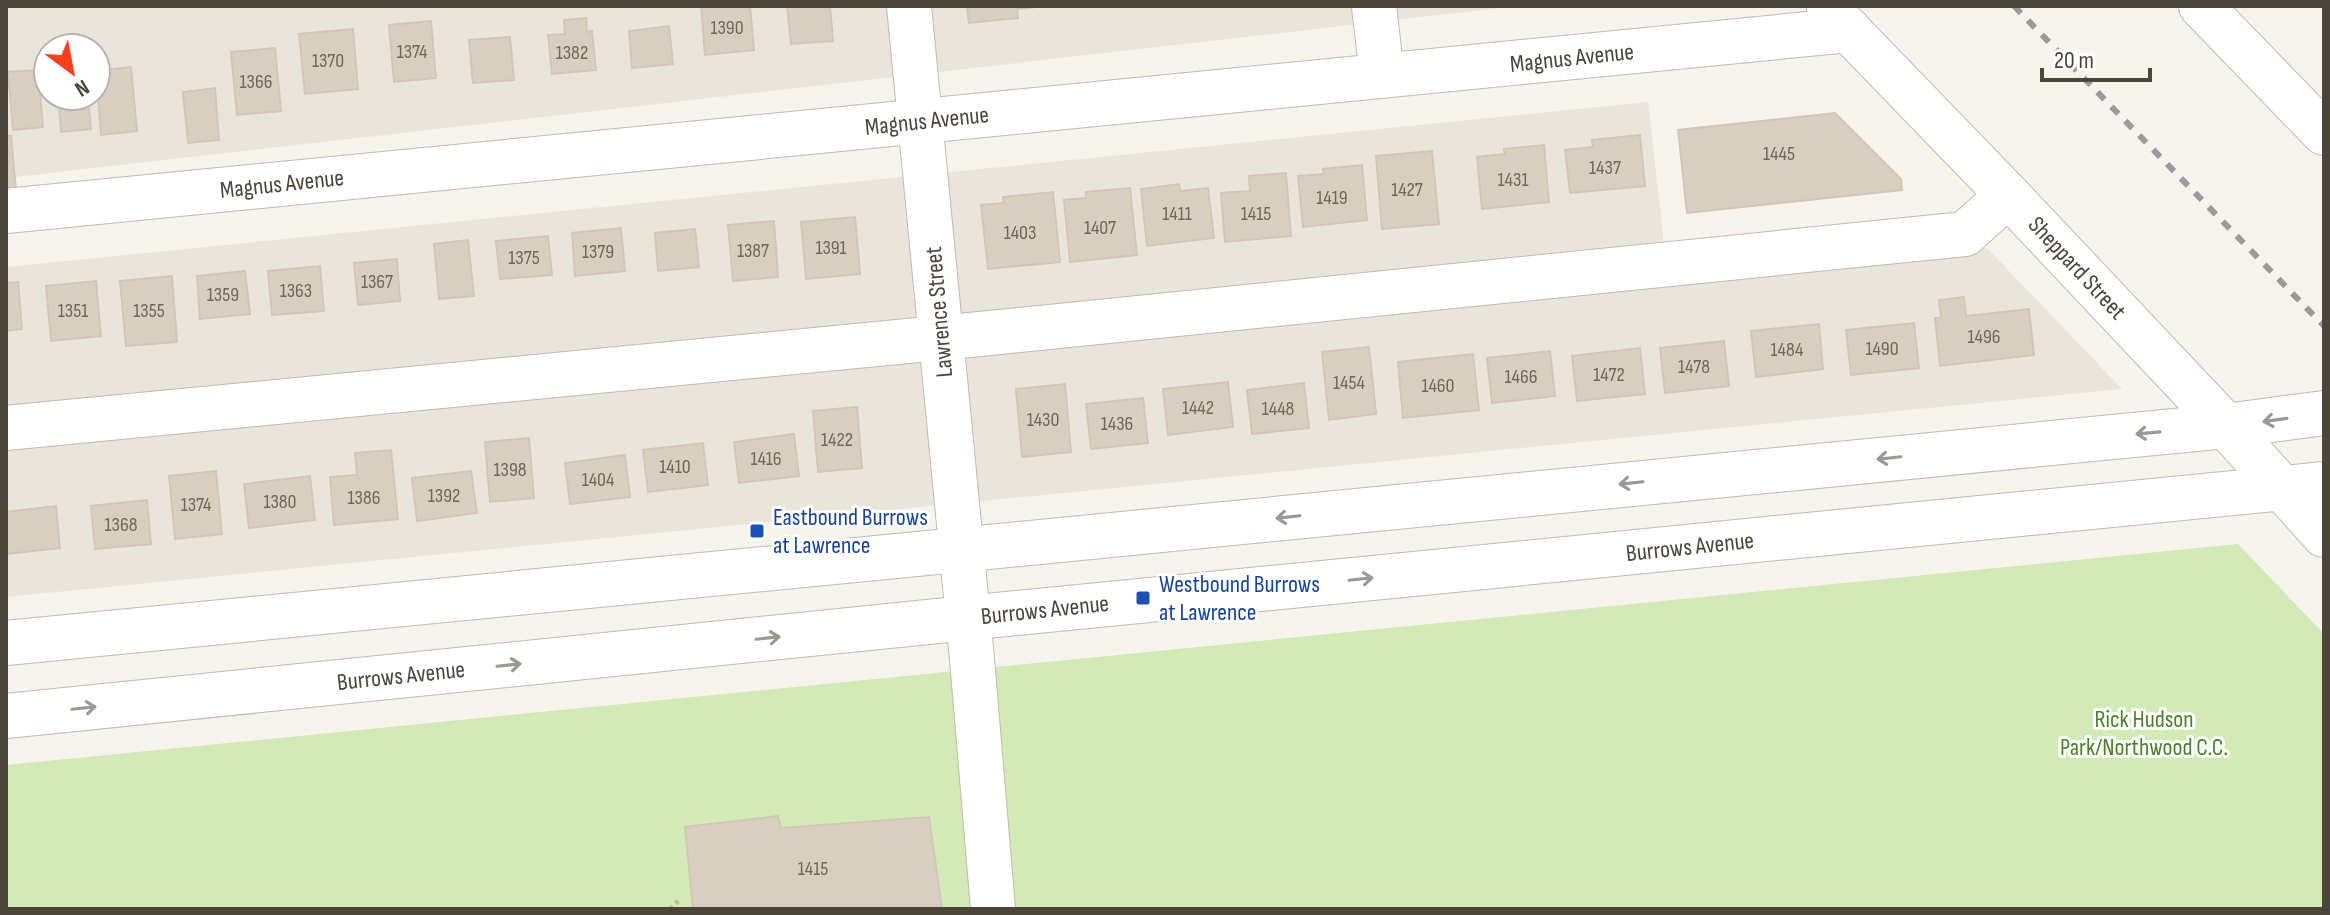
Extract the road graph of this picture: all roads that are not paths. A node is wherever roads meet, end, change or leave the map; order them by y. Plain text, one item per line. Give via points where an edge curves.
1 (909, 6) edge
2 (1374, 6) edge
3 (2201, 6) edge
4 (1837, 18) edge
5 (1382, 76) junction
6 (922, 122) junction
7 (2324, 133) edge
8 (2008, 195) junction
9 (6, 211) edge
10 (941, 338) junction
11 (2324, 413) edge
12 (2226, 426) junction
13 (6, 428) edge
14 (2324, 484) edge
15 (2281, 488) junction
16 (2324, 535) edge
17 (960, 549) junction
18 (967, 618) junction
19 (6, 643) edge
20 (6, 716) edge
21 (993, 909) edge

1 - 6 street, Lawrence Street
2 - 5 street
3 - 7 street
4 - 5 street, Magnus Avenue
4 - 8 street, Sheppard Street
5 - 6 street, Magnus Avenue
6 - 9 street, Magnus Avenue
6 - 10 street, Lawrence Street
8 - 10 street via 1965,234
8 - 12 street, Sheppard Street
10 - 13 street
10 - 17 street, Lawrence Street
11 -> 12 street
12 - 15 street, Sheppard Street
12 -> 17 street
14 - 15 street, Burrows Avenue
15 - 16 street, Sheppard Street
18 -> 15 street, Burrows Avenue
17 - 18 street, Lawrence Street
17 - 19 street
20 -> 18 street, Burrows Avenue
18 - 21 street, Lawrence Street

